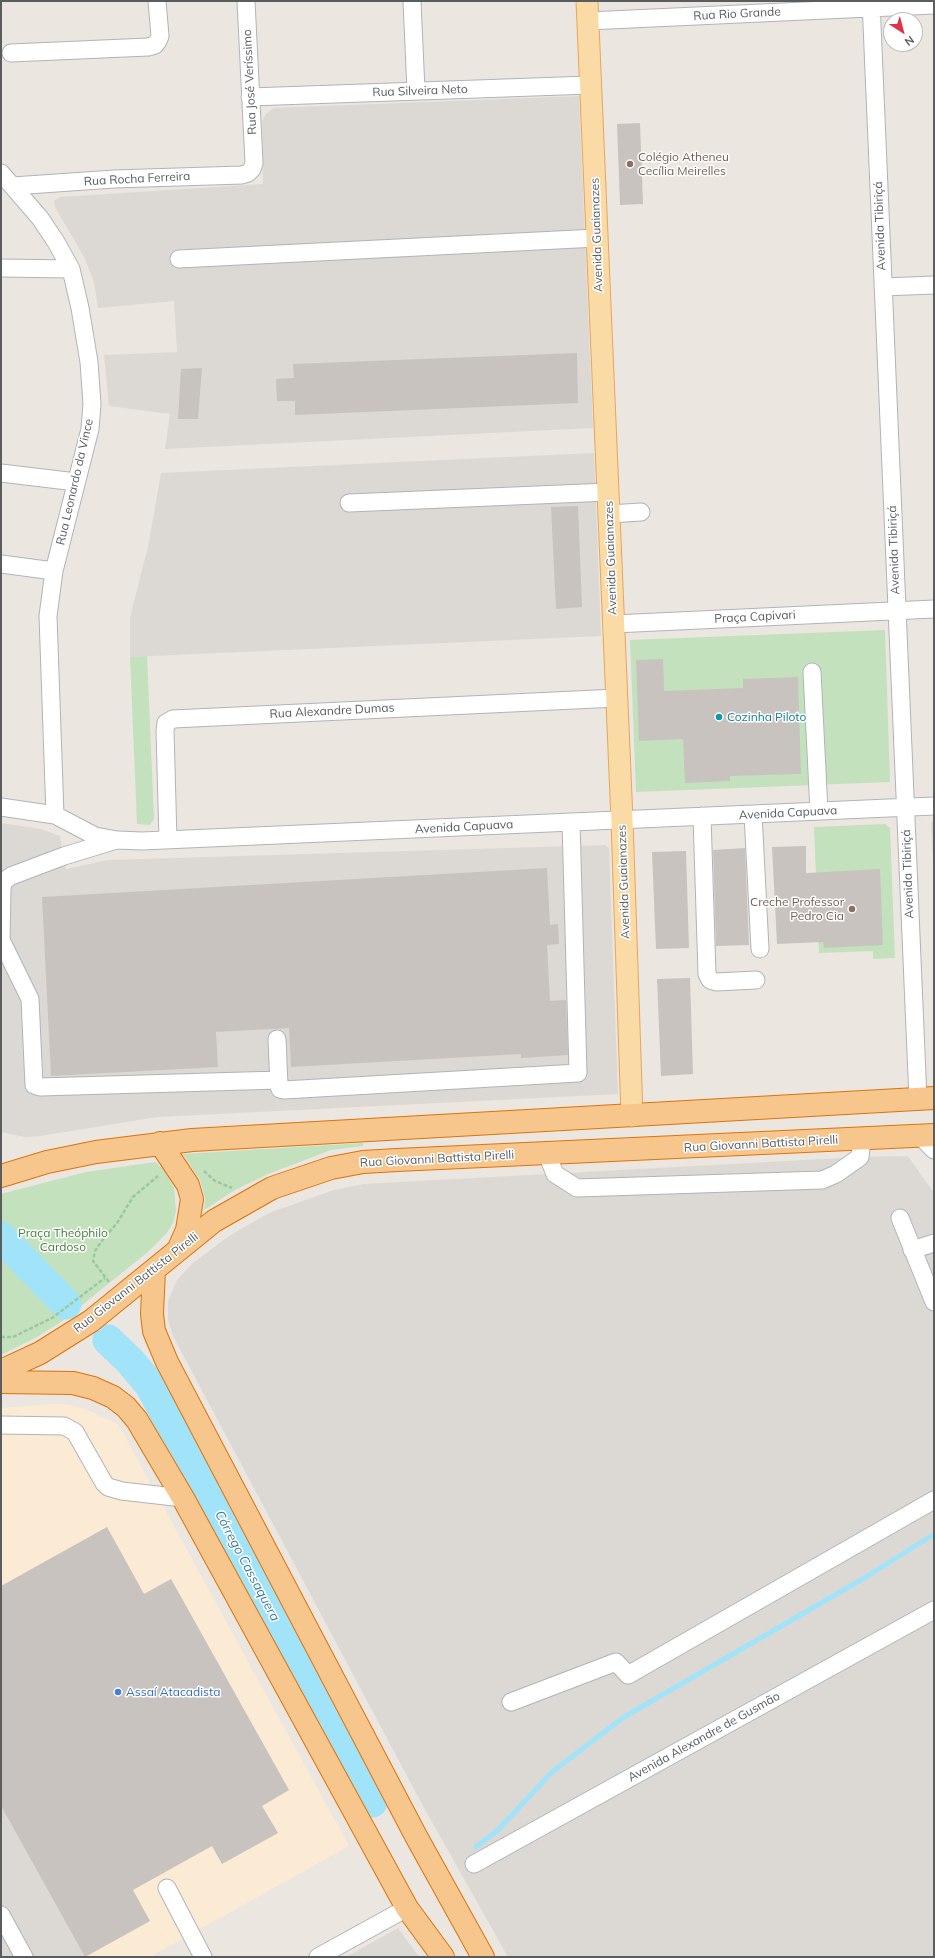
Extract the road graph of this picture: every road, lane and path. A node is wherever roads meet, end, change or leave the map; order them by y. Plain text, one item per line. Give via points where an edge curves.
1 (157, 1) edge
2 (246, 1) edge
3 (412, 1) edge
4 (871, 4) edge
5 (934, 5) edge
6 (587, 11) edge
7 (11, 53) dead end
8 (590, 85) junction
9 (416, 91) junction
10 (250, 97) junction
11 (254, 163) joint
12 (1, 172) edge
13 (13, 186) junction
14 (597, 238) junction
15 (179, 259) dead end
16 (1, 268) edge
17 (71, 269) junction
18 (934, 285) edge
19 (883, 287) junction
20 (1, 473) edge
21 (76, 482) junction
22 (608, 492) junction
23 (349, 503) dead end
24 (641, 512) dead end
25 (609, 514) junction
26 (1, 564) edge
27 (54, 571) junction
28 (934, 609) edge
29 (897, 611) junction
30 (614, 624) junction
31 (812, 672) dead end
32 (617, 698) junction
33 (934, 806) edge
34 (905, 807) junction
35 (1, 808) edge
36 (819, 811) junction
37 (753, 814) junction
38 (55, 815) junction
39 (702, 816) junction
40 (622, 820) junction
41 (571, 822) junction
42 (117, 840) junction
43 (168, 840) junction
44 (760, 949) dead end
45 (756, 980) dead end
46 (277, 1039) dead end
47 (278, 1080) junction
48 (926, 1099) edge
49 (632, 1116) junction
50 (862, 1139) junction
51 (929, 1140) edge
52 (160, 1143) junction
53 (547, 1154) junction
54 (177, 1166) junction
55 (202, 1168) dead end
56 (7, 1170) edge
57 (243, 1204) junction
58 (900, 1218) dead end
59 (934, 1243) edge
60 (179, 1249) junction
61 (912, 1250) junction
62 (154, 1270) junction
63 (934, 1302) edge
64 (1, 1337) edge
65 (1, 1371) edge
66 (1, 1382) edge
67 (1, 1425) edge
68 (183, 1498) junction
69 (934, 1500) edge
70 (934, 1610) edge
71 (511, 1702) dead end
72 (474, 1864) dead end
73 (167, 1888) dead end
74 (407, 1908) junction
75 (1, 1915) edge
76 (24, 1957) edge
77 (203, 1957) edge
78 (318, 1957) edge
79 (443, 1957) edge
80 (483, 1957) edge

1 - 7 street via 160,36 155,45
2 - 10 street, Rua José Veríssimo
3 - 9 street
4 - 5 street, Rua Rio Grande
4 - 6 street, Rua Rio Grande
4 - 19 street, Avenida Tibiriçá
6 - 8 main road, Avenida Guaianazes
8 - 9 street, Rua Silveira Neto
8 - 14 main road, Avenida Guaianazes
9 - 10 street, Rua Silveira Neto
10 - 11 street, Rua José Veríssimo
11 - 13 street, Rua Rocha Ferreira via 252,169 242,175 114,179
12 - 13 street, Rua Leonardo da Vince
13 - 17 street, Rua Leonardo da Vince via 40,218
14 - 15 street
14 - 22 main road, Avenida Guaianazes
16 - 17 street
17 - 21 street, Rua Leonardo da Vince via 82,323 92,404 90,429
18 - 19 street
19 - 29 street, Avenida Tibiriçá
20 - 21 street
21 - 27 street, Rua Leonardo da Vince
22 - 23 street
22 - 25 main road, Avenida Guaianazes
24 - 25 street
25 - 30 main road, Avenida Guaianazes
26 - 27 street
27 - 38 street, Rua Leonardo da Vince via 48,616
28 - 29 street, Praça Capivari
29 - 30 street, Praça Capivari
29 - 34 street, Avenida Tibiriçá
30 - 32 main road, Avenida Guaianazes
31 - 36 street
32 - 40 main road, Avenida Guaianazes
32 - 43 street, Rua Alexandre Dumas via 173,719 166,723 165,731
33 - 34 street, Avenida Capuava
34 - 36 street, Avenida Capuava
34 - 48 street, Avenida Tibiriçá
35 - 38 street, Avenida Capuava
36 - 37 street, Avenida Capuava
37 - 39 street, Avenida Capuava
37 - 44 street
38 - 42 street, Avenida Capuava via 95,836
39 - 40 street, Avenida Capuava
39 - 45 street via 707,974 710,980 716,982
40 - 41 street, Avenida Capuava
40 - 49 main road, Avenida Guaianazes
41 - 43 street, Avenida Capuava
41 - 47 street via 578,1073 284,1090 280,1090
42 - 43 street, Avenida Capuava
42 - 47 street via 64,856 4,881 2,940 30,999 34,1085 40,1087
46 - 47 street
48 - 49 highway
49 - 52 highway
50 - 51 highway, Rua Giovanni Battista Pirelli
50 - 53 highway, Rua Giovanni Battista Pirelli
50 - 53 street via 860,1157 836,1174 822,1180 577,1188 555,1174
52 - 54 highway
52 - 56 highway via 96,1152
53 - 57 highway, Rua Giovanni Battista Pirelli via 363,1162 331,1168 300,1178 272,1188
54 - 60 highway via 188,1184 192,1199 187,1230
54 - 64 path via 165,1171 133,1197 95,1251 93,1261 105,1278 52,1318 13,1337
55 - 57 path via 215,1181 235,1190
57 - 60 highway, Rua Giovanni Battista Pirelli via 214,1221
58 - 61 street
59 - 61 street
60 - 62 highway, Rua Giovanni Battista Pirelli
61 - 63 street
62 - 65 highway, Rua Giovanni Battista Pirelli via 66,1338
62 - 80 highway via 154,1331 167,1362 417,1838
66 - 68 highway via 73,1383 93,1388 113,1398 126,1407 137,1420
67 - 68 street via 64,1426 75,1432 108,1487
68 - 74 highway
69 - 71 street via 628,1675 616,1662
70 - 72 street, Avenida Alexandre de Gusmão
73 - 77 street
74 - 78 street
74 - 79 highway
75 - 76 street

